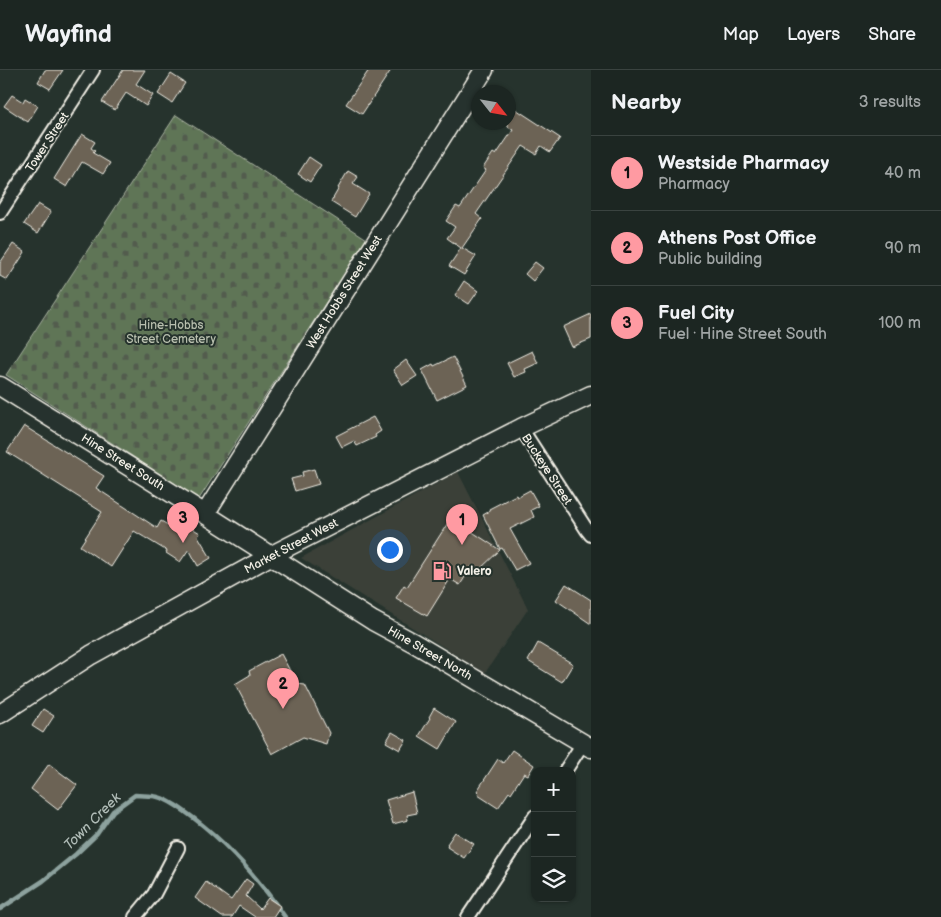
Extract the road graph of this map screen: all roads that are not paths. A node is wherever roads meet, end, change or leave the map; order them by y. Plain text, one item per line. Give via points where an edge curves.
1 (93, 70) edge
2 (484, 70) edge
3 (0, 213) edge
4 (0, 386) edge
5 (591, 394) edge
6 (521, 428) junction
7 (205, 514) junction
8 (591, 535) edge
9 (270, 556) junction
10 (0, 714) edge
11 (587, 745) edge
12 (568, 767) edge
13 (531, 822) edge
14 (178, 848) dead end
15 (136, 917) edge
16 (468, 917) edge

1 - 3 street, Tower Street
2 - 7 street, West Hobbs Street West
4 - 7 street, Hine Street South
5 - 6 street, Market Street West
6 - 8 street, Buckeye Street
6 - 9 street, Market Street West
7 - 9 street, Hine Street South
9 - 10 street, Market Street West via 91,655
9 - 11 street, Hine Street North via 372,620
11 - 12 street
13 - 16 street
14 - 15 street via 154,894

